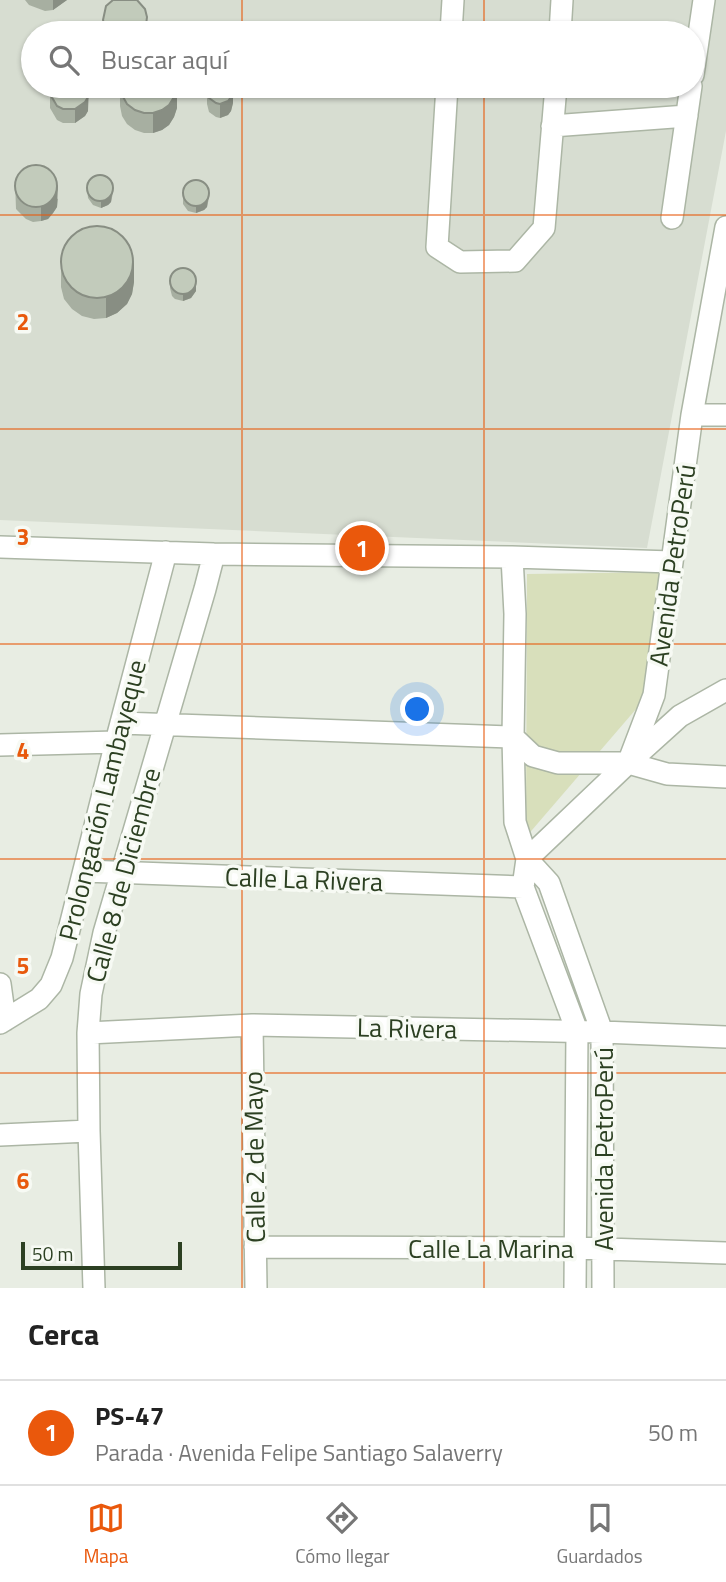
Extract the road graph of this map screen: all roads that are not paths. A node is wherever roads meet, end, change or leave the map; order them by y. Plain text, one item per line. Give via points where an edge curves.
1 (453, 0) edge
2 (562, 0) edge
3 (704, 0) edge
4 (451, 21) edge
5 (561, 21) edge
6 (701, 21) edge
7 (446, 98) edge
8 (554, 98) edge
9 (689, 98) edge
10 (687, 116) junction
11 (552, 126) junction
12 (672, 218) dead end
13 (726, 227) edge
14 (692, 415) junction
15 (726, 415) edge
16 (0, 547) edge
17 (166, 552) junction
18 (214, 554) junction
19 (512, 557) junction
20 (672, 562) junction
21 (726, 690) edge
22 (165, 724) junction
23 (118, 733) junction
24 (513, 737) junction
25 (0, 745) edge
26 (628, 764) junction
27 (726, 778) edge
28 (527, 859) junction
29 (84, 871) junction
30 (121, 873) junction
31 (523, 887) junction
32 (0, 984) edge
33 (2, 1022) edge
34 (252, 1025) junction
35 (577, 1031) junction
36 (602, 1032) junction
37 (88, 1033) junction
38 (726, 1037) edge
39 (89, 1131) junction
40 (0, 1135) edge
41 (255, 1247) junction
42 (576, 1248) junction
43 (603, 1249) junction
44 (726, 1253) edge
45 (94, 1288) edge
46 (256, 1288) edge
47 (575, 1288) edge
48 (603, 1288) edge

1 - 4 street
2 - 5 street
3 - 6 street
7 - 11 street via 437,247 460,262 515,261 544,228
8 - 11 street
9 - 10 street
10 - 11 street
10 - 12 street
13 - 14 street, Avenida PetroPerú
14 - 15 street
14 - 20 street, Avenida PetroPerú
16 - 17 street
17 - 18 street
17 - 23 street, Prolongación Lambayeque
18 - 19 street
18 - 22 street, Calle 8 de Diciembre
19 - 20 street
19 - 24 street, Avenida PetroPerú
20 - 26 street, Avenida PetroPerú via 654,695
21 - 26 street via 680,716
22 - 23 street
22 - 24 street
22 - 30 street, Calle 8 de Diciembre
23 - 25 street
23 - 29 street, Prolongación Lambayeque
24 - 26 street via 533,756 558,763
24 - 28 street, Avenida PetroPerú via 515,822
26 - 27 street via 667,774
26 - 28 street, Avenida PetroPerú
28 - 31 street, Avenida PetroPerú
28 - 36 street, Avenida PetroPerú via 549,883
29 - 30 street, Calle La Rivera
29 - 33 street, Prolongación Lambayeque via 51,985 39,999
30 - 31 street, Calle La Rivera
30 - 37 street, Calle 8 de Diciembre via 91,994
31 - 35 street, Avenida PetroPerú
32 - 33 street
34 - 35 street, La Rivera
34 - 37 street, La Rivera
34 - 41 street, Calle 2 de Mayo
35 - 36 street, La Rivera
35 - 42 street, Avenida PetroPerú
36 - 38 street, La Rivera
36 - 43 street, Avenida PetroPerú
37 - 39 street, Calle 8 de Diciembre
39 - 40 street
39 - 45 street, Calle 8 de Diciembre
41 - 42 street, Calle La Marina
41 - 46 street, Calle 2 de Mayo
42 - 43 street, Calle La Marina
42 - 47 street, Avenida PetroPerú
43 - 44 street, Calle La Marina
43 - 48 street, Avenida PetroPerú

